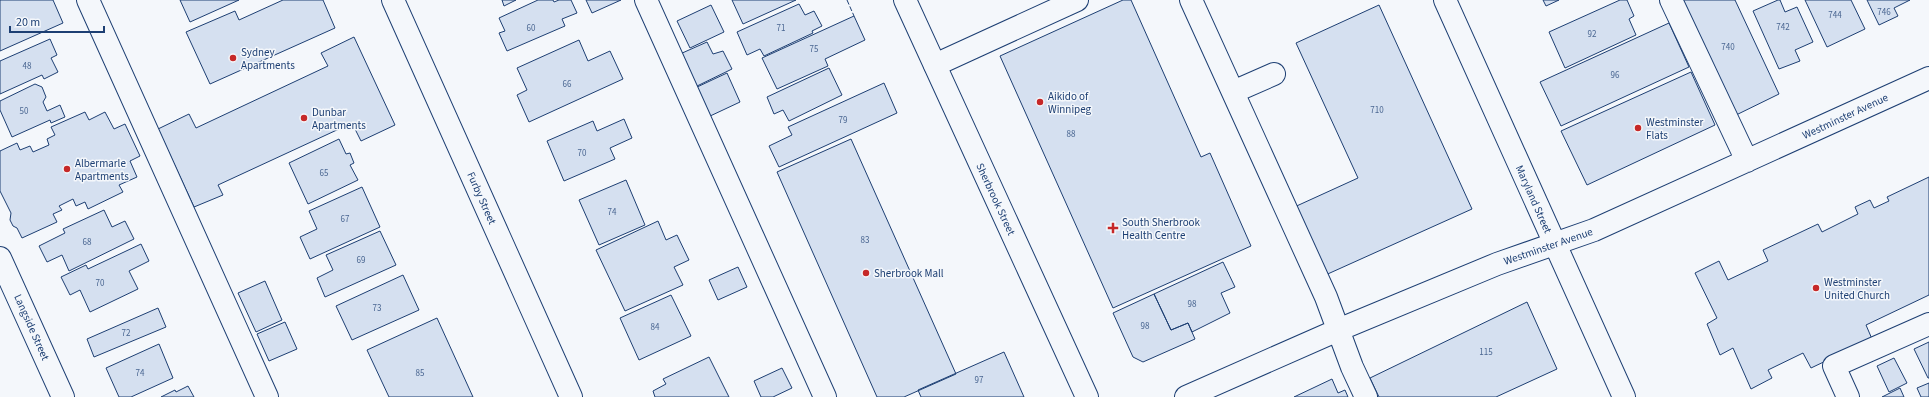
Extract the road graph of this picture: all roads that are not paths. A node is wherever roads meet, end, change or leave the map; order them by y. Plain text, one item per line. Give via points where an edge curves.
1 (88, 0) edge
2 (393, 0) edge
3 (646, 0) edge
4 (905, 0) edge
5 (1077, 0) edge
6 (1191, 0) edge
7 (1445, 0) edge
8 (1671, 0) edge
9 (935, 65) junction
10 (1274, 74) dead end
11 (1929, 78) edge
12 (1233, 92) junction
13 (1747, 161) junction
14 (1554, 244) junction
15 (0, 258) edge
16 (1929, 324) edge
17 (1338, 330) junction
18 (63, 397) edge
19 (267, 397) edge
20 (571, 397) edge
21 (825, 397) edge
22 (1087, 397) edge
23 (1186, 397) edge
24 (1366, 397) edge
25 (1624, 397) edge
26 (1848, 397) edge

1 - 19 street
2 - 20 street, Furby Street
3 - 21 street
4 - 9 street, Sherbrook Street
5 - 9 street
6 - 12 street
7 - 14 street, Maryland Street
8 - 13 street
9 - 22 street, Sherbrook Street
10 - 12 street
11 - 13 street, Westminster Avenue
12 - 17 street
13 - 14 street, Westminster Avenue via 1594,230
14 - 17 street, Westminster Avenue via 1497,264
14 - 25 street, Maryland Street
15 - 18 street, Langside Street
16 - 26 street via 1834,366
17 - 23 street, Westminster Avenue
17 - 24 street

